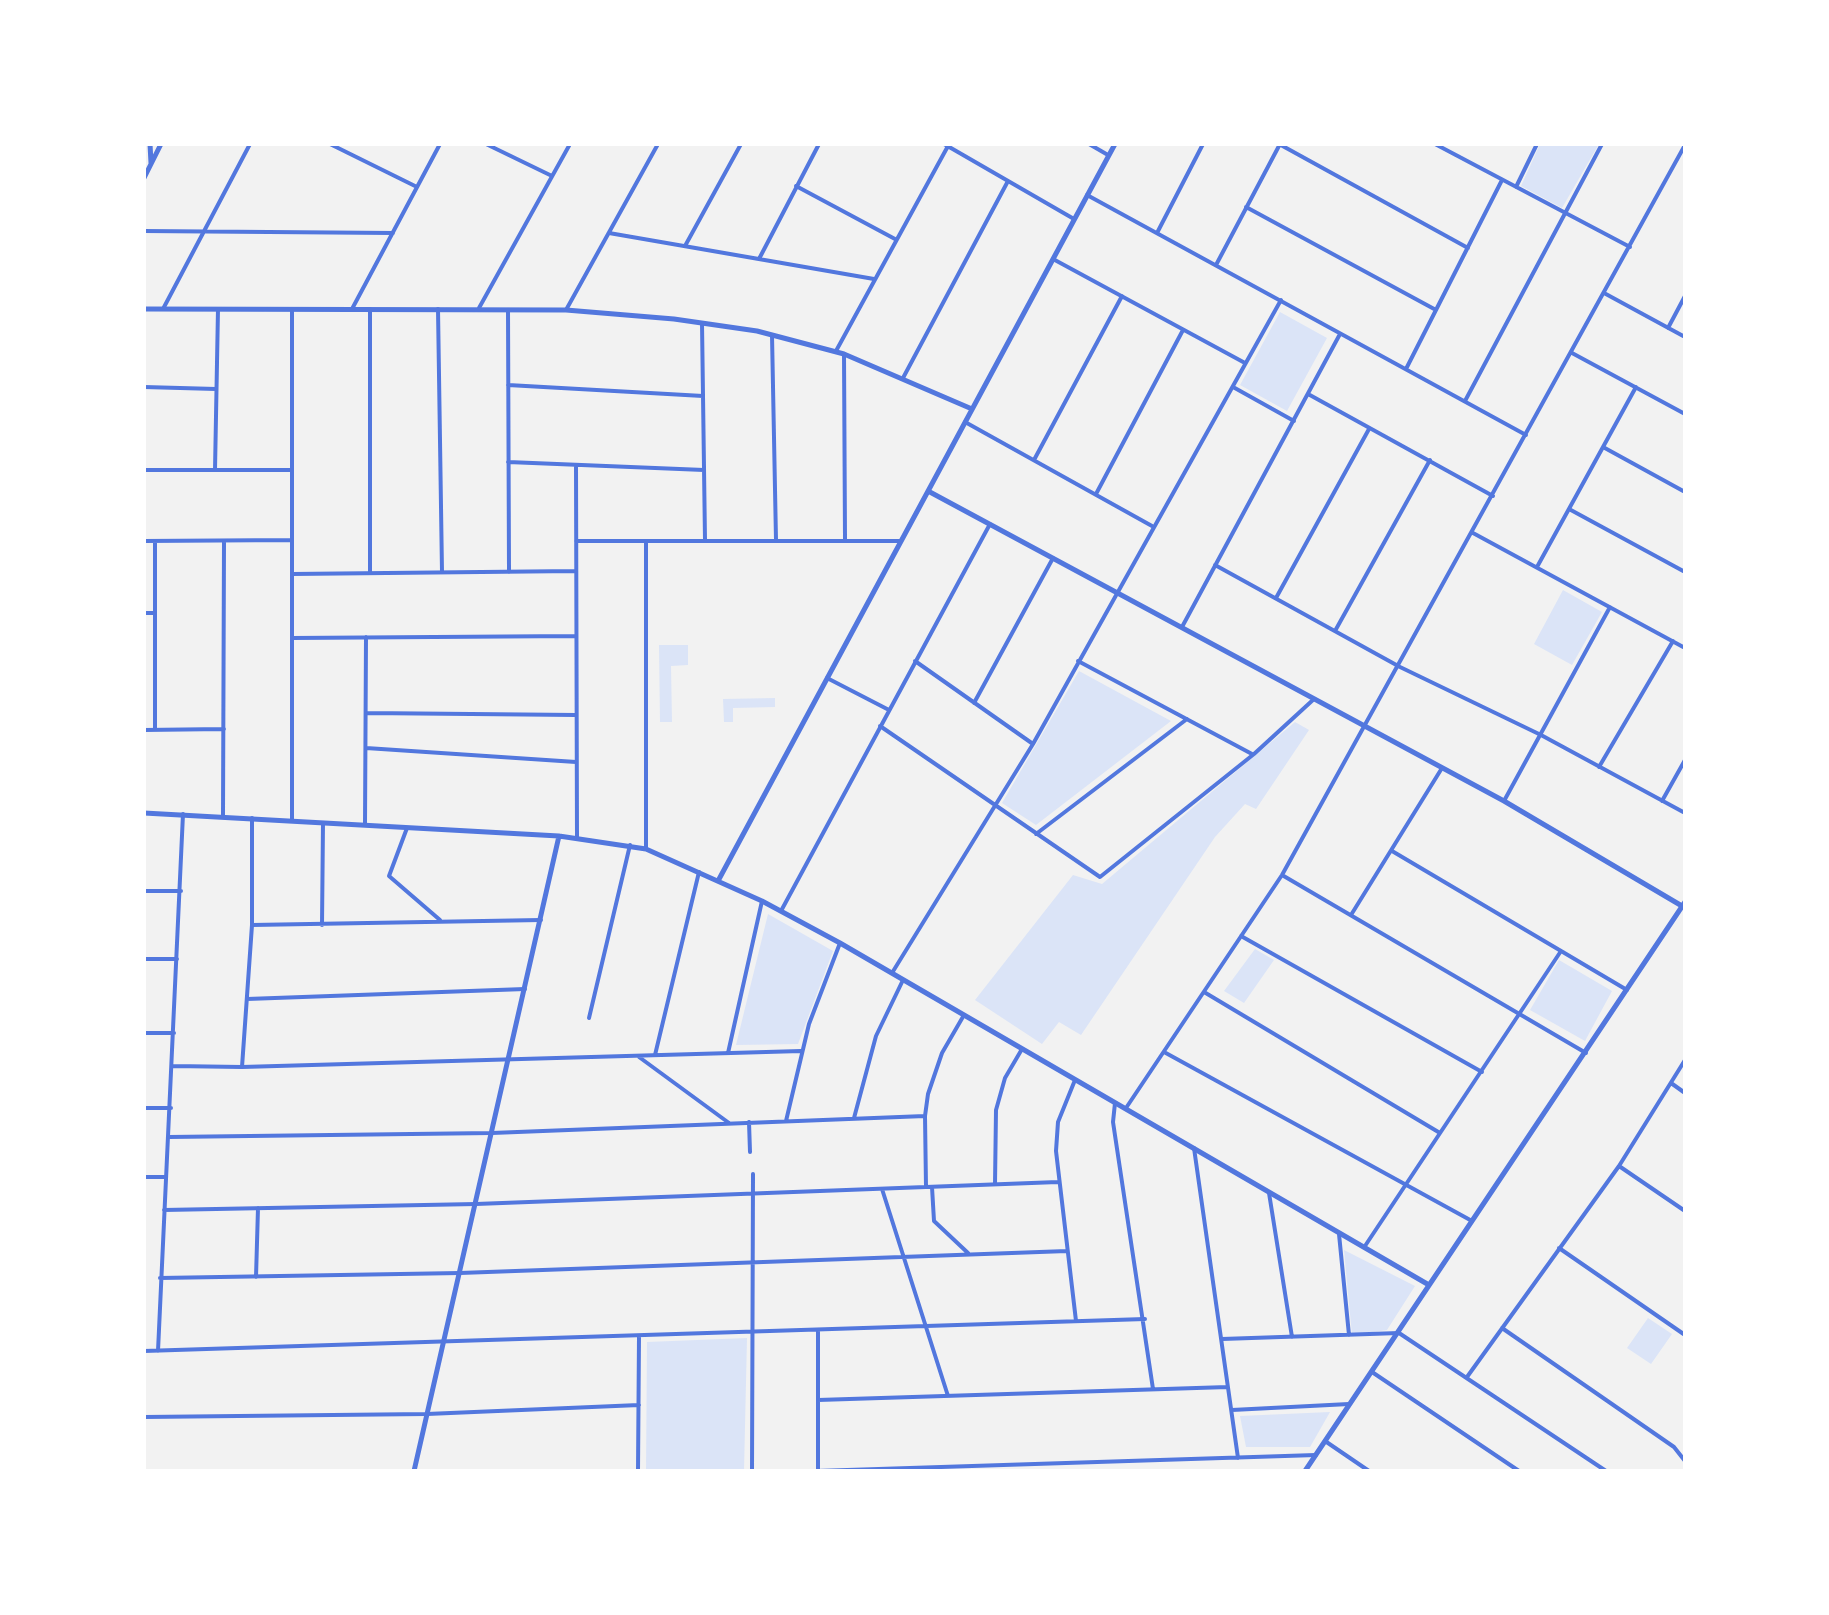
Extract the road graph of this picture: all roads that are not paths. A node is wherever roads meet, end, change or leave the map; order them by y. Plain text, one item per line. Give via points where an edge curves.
1 (150, 144) edge
2 (161, 144) edge
3 (250, 144) edge
4 (330, 144) edge
5 (440, 144) edge
6 (486, 144) edge
7 (570, 144) edge
8 (658, 144) edge
9 (741, 144) edge
10 (819, 144) edge
11 (1089, 144) edge
12 (1115, 144) edge
13 (1203, 144) edge
14 (1280, 144) edge
15 (1435, 144) edge
16 (1537, 144) edge
17 (1602, 144) edge
18 (946, 145) edge
19 (1685, 145) edge
20 (1444, 146) edge
21 (1109, 155) junction
22 (151, 164) junction
23 (552, 176) junction
24 (144, 178) edge
25 (1502, 180) junction
26 (1008, 181) junction
27 (796, 186) junction
28 (417, 187) junction
29 (1516, 187) junction
30 (1087, 195) junction
31 (1246, 207) junction
32 (1564, 212) junction
33 (1074, 219) junction
34 (144, 231) edge
35 (204, 231) junction
36 (393, 233) junction
37 (609, 233) junction
38 (1157, 233) junction
39 (895, 239) junction
40 (685, 246) junction
41 (1630, 247) junction
42 (1468, 248) junction
43 (759, 259) junction
44 (1053, 259) junction
45 (1216, 265) junction
46 (874, 279) junction
47 (1604, 293) junction
48 (1122, 296) junction
49 (1685, 296) edge
50 (1281, 300) junction
51 (479, 308) junction
52 (144, 309) edge
53 (163, 309) junction
54 (218, 309) junction
55 (352, 309) junction
56 (370, 309) junction
57 (438, 309) junction
58 (508, 309) junction
59 (292, 310) junction
60 (566, 310) junction
61 (1436, 310) junction
62 (702, 323) junction
63 (1668, 328) junction
64 (1183, 330) junction
65 (1340, 334) junction
66 (772, 335) junction
67 (1685, 337) edge
68 (836, 351) junction
69 (1572, 353) junction
70 (844, 354) junction
71 (1245, 363) junction
72 (1406, 369) junction
73 (903, 378) junction
74 (508, 385) junction
75 (144, 387) edge
76 (1233, 387) junction
77 (1636, 387) junction
78 (216, 389) junction
79 (1308, 394) junction
80 (703, 396) junction
81 (1465, 401) junction
82 (972, 409) junction
83 (1685, 414) edge
84 (1294, 421) junction
85 (965, 422) junction
86 (1370, 428) junction
87 (1526, 435) junction
88 (1603, 447) junction
89 (1034, 460) junction
90 (1430, 460) junction
91 (508, 462) junction
92 (576, 465) junction
93 (144, 470) edge
94 (215, 470) junction
95 (292, 470) junction
96 (704, 470) junction
97 (928, 491) junction
98 (1685, 492) edge
99 (1096, 494) junction
100 (1493, 496) junction
101 (1569, 509) junction
102 (990, 524) junction
103 (1152, 526) junction
104 (1473, 533) junction
105 (292, 540) junction
106 (705, 540) junction
107 (776, 540) junction
108 (845, 540) junction
109 (144, 541) edge
110 (576, 541) junction
111 (646, 541) junction
112 (901, 541) junction
113 (155, 542) junction
114 (224, 542) junction
115 (1053, 558) junction
116 (1215, 565) junction
117 (1537, 567) junction
118 (576, 571) junction
119 (442, 572) junction
120 (509, 572) junction
121 (1685, 572) edge
122 (370, 573) junction
123 (292, 574) junction
124 (1115, 592) junction
125 (1276, 598) junction
126 (1610, 607) junction
127 (144, 613) edge
128 (155, 613) junction
129 (1182, 627) junction
130 (1335, 631) junction
131 (576, 636) junction
132 (366, 637) junction
133 (292, 638) junction
134 (1673, 641) junction
135 (1685, 648) edge
136 (915, 661) junction
137 (1078, 661) junction
138 (1400, 667) junction
139 (827, 678) junction
140 (1314, 699) junction
141 (974, 703) junction
142 (889, 710) junction
143 (366, 713) junction
144 (576, 715) junction
145 (1188, 718) junction
146 (880, 726) junction
147 (1366, 727) junction
148 (224, 729) junction
149 (144, 730) edge
150 (155, 730) junction
151 (1541, 735) junction
152 (1033, 744) junction
153 (366, 748) junction
154 (1254, 754) junction
155 (1685, 760) edge
156 (576, 762) junction
157 (1599, 767) junction
158 (1442, 768) junction
159 (1504, 801) junction
160 (1662, 801) junction
161 (996, 807) junction
162 (144, 813) edge
163 (183, 813) junction
164 (1685, 813) edge
165 (223, 815) junction
166 (252, 817) junction
167 (292, 819) junction
168 (323, 821) junction
169 (365, 824) junction
170 (408, 826) junction
171 (1036, 834) junction
172 (559, 836) junction
173 (577, 838) junction
174 (630, 845) junction
175 (646, 849) junction
176 (1392, 851) junction
177 (699, 872) junction
178 (1282, 875) junction
179 (718, 881) junction
180 (144, 891) edge
181 (181, 891) junction
182 (762, 901) junction
183 (1684, 904) edge
184 (781, 911) junction
185 (1351, 915) junction
186 (541, 920) junction
187 (442, 921) junction
188 (252, 925) junction
189 (322, 925) junction
190 (1241, 936) junction
191 (840, 943) junction
192 (1561, 951) junction
193 (144, 959) edge
194 (177, 959) junction
195 (892, 973) junction
196 (903, 980) junction
197 (525, 989) junction
198 (1627, 990) junction
199 (1204, 992) junction
200 (247, 999) junction
201 (964, 1015) junction
202 (1520, 1015) junction
203 (589, 1018) dead end
204 (144, 1033) edge
205 (174, 1033) junction
206 (1023, 1048) junction
207 (801, 1051) junction
208 (1164, 1052) junction
209 (728, 1053) junction
210 (1586, 1053) junction
211 (637, 1055) junction
212 (655, 1055) junction
213 (508, 1059) junction
214 (1685, 1060) edge
215 (173, 1066) junction
216 (242, 1067) junction
217 (1482, 1072) junction
218 (1076, 1079) junction
219 (1671, 1083) junction
220 (1685, 1093) edge
221 (1116, 1102) junction
222 (144, 1108) edge
223 (171, 1108) junction
224 (1126, 1108) junction
225 (925, 1116) junction
226 (854, 1118) junction
227 (786, 1121) junction
228 (749, 1122) junction
229 (730, 1123) junction
230 (492, 1133) junction
231 (1440, 1133) junction
232 (169, 1137) junction
233 (1194, 1148) junction
234 (750, 1152) dead end
235 (1619, 1166) junction
236 (753, 1174) dead end
237 (144, 1177) edge
238 (166, 1177) junction
239 (1058, 1182) junction
240 (995, 1184) junction
241 (1406, 1185) junction
242 (929, 1187) junction
243 (882, 1189) junction
244 (1268, 1190) junction
245 (754, 1193) junction
246 (476, 1204) junction
247 (258, 1208) junction
248 (164, 1210) junction
249 (1685, 1211) edge
250 (1472, 1221) junction
251 (1339, 1231) junction
252 (1365, 1246) junction
253 (1559, 1248) junction
254 (1067, 1251) junction
255 (970, 1254) junction
256 (904, 1257) junction
257 (753, 1262) junction
258 (460, 1273) junction
259 (256, 1277) junction
260 (160, 1278) junction
261 (1429, 1285) junction
262 (1145, 1319) junction
263 (1076, 1321) junction
264 (926, 1326) junction
265 (1502, 1328) junction
266 (818, 1330) junction
267 (753, 1332) junction
268 (1399, 1333) junction
269 (1349, 1335) junction
270 (1685, 1335) edge
271 (639, 1336) junction
272 (1292, 1337) junction
273 (1222, 1339) junction
274 (444, 1342) junction
275 (144, 1351) edge
276 (158, 1351) junction
277 (1372, 1372) junction
278 (1467, 1377) junction
279 (1228, 1387) junction
280 (1153, 1389) junction
281 (948, 1396) junction
282 (818, 1400) junction
283 (1350, 1404) junction
284 (639, 1405) junction
285 (1232, 1410) junction
286 (427, 1414) junction
287 (144, 1417) edge
288 (1325, 1441) junction
289 (1316, 1455) junction
290 (1238, 1458) junction
291 (1685, 1461) edge
292 (414, 1471) edge
293 (638, 1471) edge
294 (752, 1471) edge
295 (817, 1471) edge
296 (1305, 1471) edge
297 (1369, 1471) edge
298 (1519, 1471) edge
299 (1606, 1471) edge

1 - 22 street
2 - 22 street
3 - 35 street
4 - 28 street
5 - 28 street
6 - 23 street
7 - 23 street
8 - 37 street
9 - 40 street
10 - 27 street
11 - 21 street
12 - 21 street
13 - 38 street
14 - 31 street
14 - 42 street
15 - 20 street
16 - 29 street
17 - 32 street
18 - 26 street
18 - 39 street
19 - 41 street
20 - 25 street
21 - 30 street
22 - 24 street
23 - 51 street
25 - 29 street
25 - 42 street
26 - 33 street
26 - 73 street
27 - 39 street
27 - 43 street
28 - 36 street
29 - 32 street
30 - 33 street
30 - 38 street
31 - 45 street
31 - 61 street
32 - 41 street
32 - 81 street
33 - 44 street
34 - 35 street
35 - 36 street
35 - 53 street
36 - 55 street
37 - 40 street
37 - 60 street
38 - 45 street
39 - 46 street
40 - 43 street
41 - 47 street
42 - 61 street
43 - 46 street
44 - 48 street
44 - 82 street
45 - 50 street
46 - 68 street
47 - 63 street
47 - 69 street
48 - 64 street
48 - 89 street
49 - 63 street
50 - 65 street
50 - 71 street
51 - 57 street
51 - 58 street
52 - 53 street
53 - 54 street
54 - 59 street
54 - 78 street
55 - 56 street
55 - 59 street
56 - 57 street
56 - 122 street
57 - 119 street
58 - 60 street
58 - 74 street
59 - 95 street
60 - 62 street
61 - 72 street
62 - 66 street
62 - 80 street
63 - 67 street
64 - 71 street
64 - 99 street
65 - 72 street
65 - 79 street
66 - 68 street
66 - 107 street
68 - 70 street
69 - 77 street
69 - 87 street
70 - 73 street
70 - 108 street
71 - 76 street
72 - 81 street
73 - 82 street
74 - 80 street
74 - 91 street
75 - 78 street
76 - 84 street
76 - 103 street
77 - 83 street
77 - 88 street
78 - 94 street
79 - 84 street
79 - 86 street
80 - 96 street
81 - 87 street
82 - 85 street
84 - 116 street
85 - 89 street
85 - 97 street
86 - 90 street
86 - 125 street
87 - 100 street
88 - 98 street
88 - 101 street
89 - 99 street
90 - 100 street
90 - 130 street
91 - 92 street
91 - 120 street
92 - 96 street
92 - 110 street
93 - 94 street
94 - 95 street
95 - 105 street
96 - 106 street
97 - 102 street
97 - 112 street
99 - 103 street
100 - 104 street
101 - 117 street
101 - 121 street
102 - 115 street
102 - 136 street
103 - 124 street
104 - 117 street
104 - 138 street
105 - 114 street
105 - 123 street
106 - 107 street
106 - 111 street
107 - 108 street
108 - 112 street
109 - 113 street
110 - 111 street
110 - 118 street
111 - 175 street
112 - 139 street
113 - 114 street
113 - 128 street
114 - 148 street
115 - 124 street
115 - 141 street
116 - 125 street
116 - 129 street
117 - 126 street
118 - 120 street
118 - 131 street
119 - 120 street
119 - 122 street
122 - 123 street
123 - 133 street
124 - 129 street
124 - 137 street
125 - 130 street
126 - 134 street
126 - 151 street
127 - 128 street
128 - 150 street
129 - 140 street
130 - 138 street
131 - 132 street
131 - 144 street
132 - 133 street
132 - 143 street
133 - 167 street
134 - 135 street
134 - 157 street
136 - 141 street
136 - 142 street
137 - 145 street
137 - 152 street
138 - 147 street
138 - 151 street
139 - 142 street
139 - 179 street
140 - 147 street
140 - 154 street
141 - 152 street
142 - 146 street
143 - 144 street
143 - 153 street
144 - 156 street
145 - 154 street
145 - 171 street
146 - 161 street
146 - 184 street
147 - 158 street
147 - 178 street
148 - 150 street
148 - 165 street
149 - 150 street
151 - 157 street
151 - 159 street
152 - 161 street
153 - 156 street
153 - 169 street
154 - 171 street via 1100,877
155 - 160 street
156 - 173 street
157 - 160 street
158 - 159 street
158 - 176 street
159 - 183 street
160 - 164 street
161 - 171 street
161 - 195 street
162 - 163 street
163 - 165 street
163 - 181 street
165 - 166 street
166 - 167 street
166 - 188 street
167 - 168 street
168 - 169 street
168 - 189 street
169 - 170 street
170 - 172 street
170 - 187 street via 389,876
172 - 173 street
172 - 186 street
173 - 174 street
174 - 175 street
174 - 203 street
175 - 177 street
176 - 185 street
176 - 192 street
177 - 179 street
177 - 212 street
178 - 185 street
178 - 190 street
179 - 182 street
180 - 181 street
181 - 194 street
182 - 184 street
182 - 209 street
183 - 198 street
184 - 191 street
185 - 202 street
186 - 187 street
186 - 197 street
187 - 189 street
188 - 189 street
188 - 200 street
190 - 199 street
190 - 217 street
191 - 195 street
191 - 207 street
192 - 198 street
192 - 202 street
193 - 194 street
194 - 205 street
195 - 196 street
196 - 201 street
196 - 226 street via 876,1036
197 - 200 street
197 - 213 street
198 - 210 street
199 - 208 street
199 - 231 street
200 - 216 street
201 - 206 street
201 - 225 street via 934,1073
202 - 210 street
202 - 217 street
204 - 205 street
205 - 215 street
206 - 218 street
206 - 240 street via 998,1099
207 - 209 street
207 - 227 street
208 - 224 street
208 - 241 street
209 - 212 street
210 - 250 street
211 - 212 street
211 - 213 street
211 - 229 street
213 - 216 street
213 - 230 street
214 - 219 street
215 - 216 street
215 - 223 street
217 - 231 street
218 - 221 street
218 - 239 street via 1058,1122
219 - 220 street
219 - 235 street
221 - 224 street
221 - 262 street via 1113,1122
222 - 223 street
223 - 232 street
224 - 233 street
225 - 226 street
225 - 242 street
226 - 227 street
227 - 228 street
228 - 229 street
228 - 234 street
229 - 230 street
230 - 232 street
230 - 246 street
231 - 241 street
232 - 238 street
233 - 244 street
233 - 273 street
235 - 249 street
235 - 253 street
236 - 245 street
237 - 238 street
238 - 248 street
239 - 240 street
239 - 254 street
240 - 242 street
241 - 250 street
241 - 252 street
242 - 243 street
242 - 255 street via 934,1221
243 - 245 street
243 - 256 street
244 - 251 street
244 - 272 street
245 - 246 street
245 - 257 street
246 - 247 street
246 - 258 street
247 - 248 street
247 - 259 street
248 - 260 street
250 - 261 street
251 - 252 street
251 - 269 street
252 - 261 street
253 - 265 street
253 - 270 street
254 - 255 street
254 - 263 street
255 - 256 street
256 - 257 street
256 - 264 street
257 - 258 street
257 - 267 street
258 - 259 street
258 - 274 street
259 - 260 street
260 - 276 street
261 - 268 street
262 - 263 street
262 - 280 street
263 - 264 street
264 - 266 street
264 - 281 street
265 - 278 street
265 - 291 street via 1671,1445
266 - 267 street
266 - 282 street
267 - 271 street
267 - 294 street
268 - 269 street
268 - 277 street
268 - 278 street
269 - 272 street
271 - 274 street
271 - 284 street
272 - 273 street
273 - 279 street
274 - 276 street
274 - 286 street
275 - 276 street
277 - 283 street
277 - 298 street
278 - 299 street
279 - 280 street
279 - 285 street
280 - 281 street
281 - 282 street
282 - 295 street
283 - 285 street
283 - 288 street
284 - 286 street
284 - 293 street
285 - 290 street
286 - 287 street
286 - 292 street
288 - 289 street
288 - 297 street
289 - 290 street
289 - 296 street
290 - 295 street

